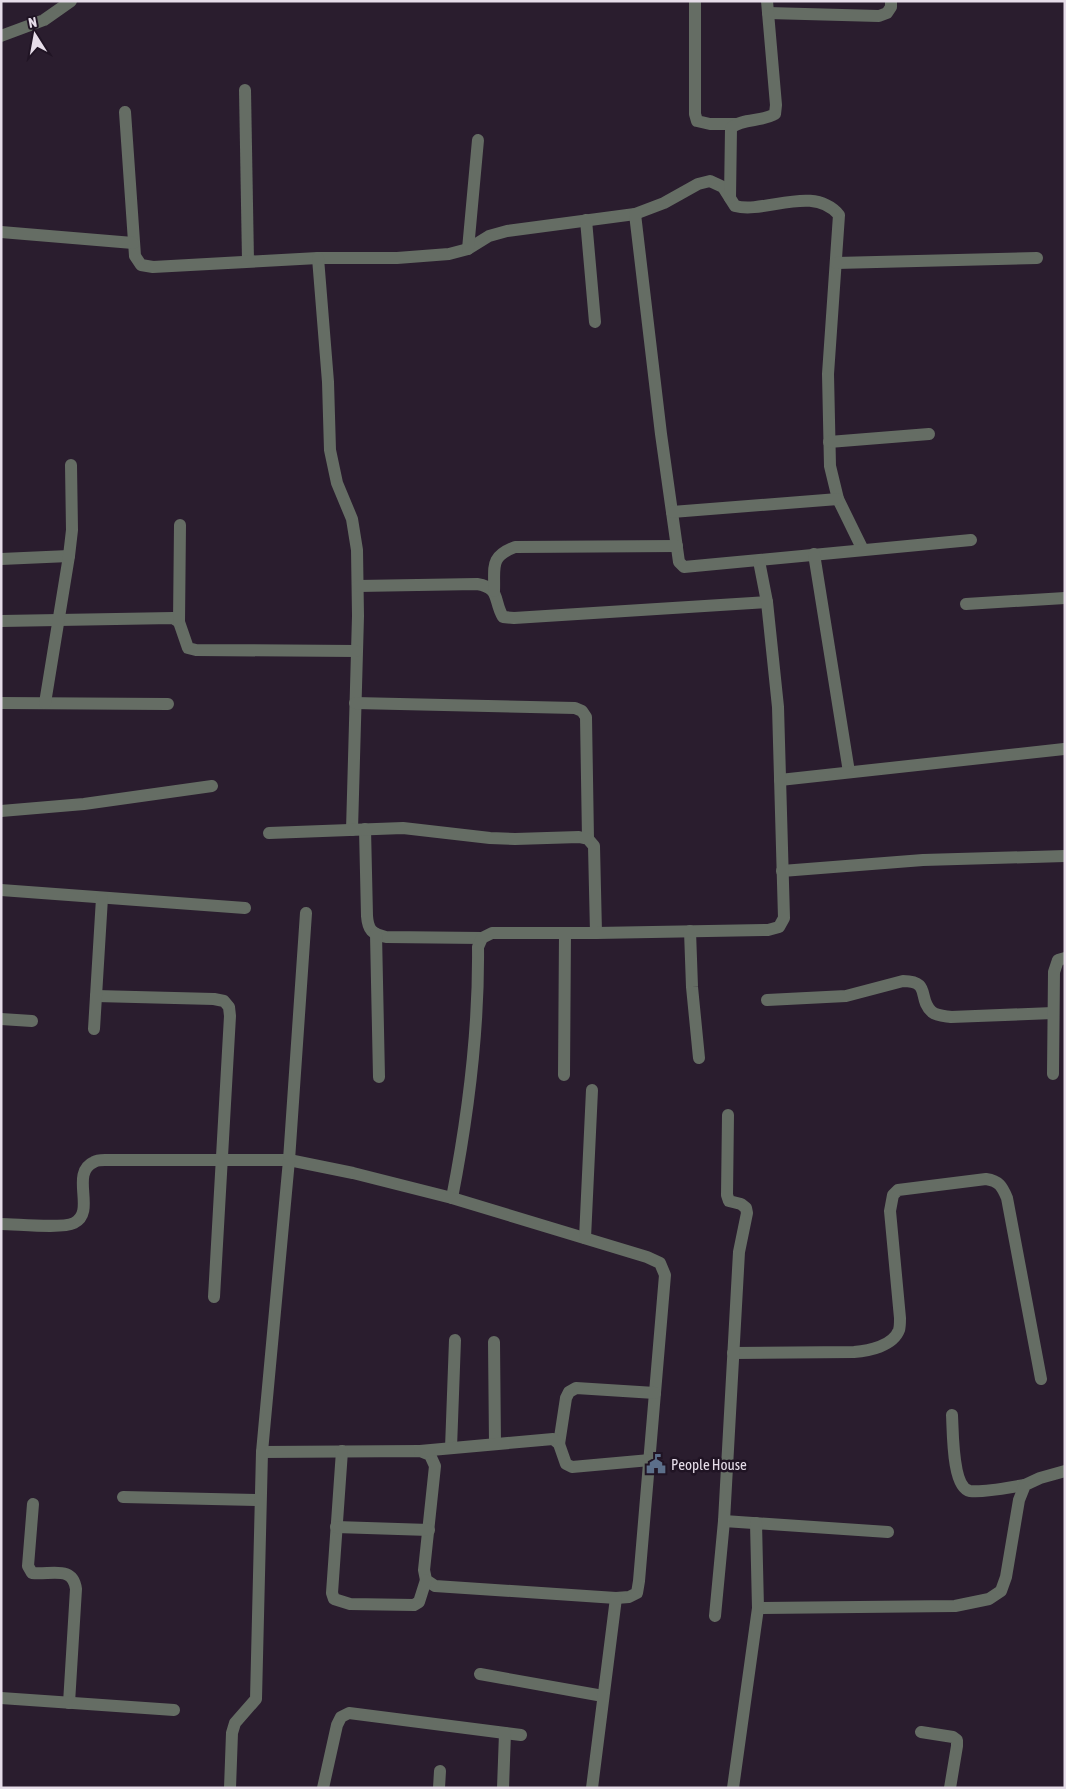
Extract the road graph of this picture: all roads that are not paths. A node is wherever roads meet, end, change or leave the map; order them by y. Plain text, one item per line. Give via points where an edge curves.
1 (71, 1) edge
2 (695, 1) edge
3 (891, 1) edge
4 (768, 7) edge
5 (1, 36) edge
6 (245, 90) dead end
7 (125, 112) dead end
8 (736, 124) junction
9 (478, 140) dead end
10 (730, 198) junction
11 (635, 214) junction
12 (586, 220) junction
13 (1, 232) edge
14 (133, 243) junction
15 (468, 250) junction
16 (318, 258) junction
17 (1036, 258) dead end
18 (248, 261) junction
19 (836, 263) junction
20 (595, 322) dead end
21 (929, 434) dead end
22 (829, 442) junction
23 (71, 465) dead end
24 (838, 499) junction
25 (672, 512) junction
26 (180, 525) dead end
27 (971, 540) dead end
28 (676, 546) junction
29 (863, 550) junction
30 (814, 554) junction
31 (69, 556) junction
32 (1, 559) edge
33 (759, 561) junction
34 (358, 586) junction
35 (494, 591) junction
36 (1065, 598) edge
37 (767, 602) junction
38 (966, 604) dead end
39 (1, 621) edge
40 (58, 621) junction
41 (179, 622) junction
42 (356, 650) junction
43 (1, 702) edge
44 (45, 702) junction
45 (355, 703) junction
46 (168, 704) dead end
47 (1064, 749) dead end
48 (849, 772) junction
49 (780, 780) junction
50 (212, 786) dead end
51 (1, 811) edge
52 (359, 830) junction
53 (269, 833) dead end
54 (588, 839) junction
55 (1065, 856) edge
56 (782, 871) junction
57 (1, 890) edge
58 (102, 898) junction
59 (245, 908) dead end
60 (306, 913) dead end
61 (690, 931) junction
62 (565, 933) junction
63 (376, 934) junction
64 (596, 934) junction
65 (482, 938) junction
66 (1065, 958) edge
67 (96, 996) junction
68 (767, 1000) dead end
69 (1053, 1013) junction
70 (1, 1019) edge
71 (32, 1021) dead end
72 (94, 1028) dead end
73 (699, 1058) dead end
74 (1053, 1074) dead end
75 (564, 1075) dead end
76 (379, 1077) dead end
77 (592, 1090) dead end
78 (728, 1115) dead end
79 (223, 1160) junction
80 (289, 1160) junction
81 (452, 1198) junction
82 (1, 1224) edge
83 (585, 1238) junction
84 (214, 1297) dead end
85 (455, 1340) dead end
86 (494, 1342) dead end
87 (733, 1353) junction
88 (1041, 1379) dead end
89 (655, 1393) junction
90 (952, 1415) dead end
91 (495, 1444) junction
92 (560, 1444) junction
93 (451, 1448) junction
94 (342, 1451) junction
95 (420, 1451) junction
96 (262, 1452) junction
97 (650, 1460) junction
98 (1065, 1471) edge
99 (1025, 1486) junction
100 (123, 1497) dead end
101 (260, 1500) junction
102 (33, 1504) dead end
103 (724, 1521) junction
104 (756, 1523) junction
105 (336, 1527) junction
106 (429, 1530) junction
107 (888, 1532) dead end
108 (426, 1580) junction
109 (616, 1598) junction
110 (758, 1608) junction
111 (715, 1616) dead end
112 (480, 1674) dead end
113 (603, 1696) junction
114 (1, 1698) edge
115 (69, 1703) junction
116 (174, 1710) dead end
117 (922, 1732) dead end
118 (505, 1733) junction
119 (521, 1735) dead end
120 (440, 1771) dead end
121 (230, 1788) edge
122 (322, 1788) edge
123 (439, 1788) edge
124 (503, 1788) edge
125 (592, 1788) edge
126 (733, 1788) edge
127 (950, 1788) edge

1 - 5 street via 44,20
2 - 8 street via 696,121
3 - 4 street via 887,13 879,16
4 - 8 street via 775,114
6 - 18 street
7 - 14 street
8 - 10 street via 731,128 730,136
9 - 15 street
10 - 11 street via 723,187 710,181
10 - 19 street via 735,206 745,208 804,201 822,202 832,207 839,214
11 - 12 street
11 - 25 street
12 - 15 street via 507,230 489,236
12 - 20 street
13 - 14 street
14 - 18 street via 135,256 141,264 153,267
15 - 16 street via 397,258
16 - 18 street
16 - 34 street via 330,450 337,483 355,532
17 - 19 street
19 - 22 street via 828,374
21 - 22 street
22 - 24 street via 830,466
23 - 31 street
24 - 25 street
24 - 29 street
25 - 28 street
26 - 41 street
27 - 29 street
28 - 33 street via 679,562 684,567
28 - 35 street via 515,547 502,552 496,560
29 - 30 street
30 - 33 street
30 - 48 street
31 - 32 street
31 - 40 street
33 - 37 street
34 - 35 street via 477,584
34 - 42 street
35 - 37 street via 503,617 514,618
36 - 38 street
37 - 49 street via 778,707
39 - 40 street
40 - 41 street via 173,618
40 - 44 street
41 - 42 street via 188,648 196,650
42 - 45 street
43 - 44 street
44 - 46 street
45 - 52 street
45 - 54 street via 574,708 582,711 586,717
47 - 48 street
48 - 49 street
49 - 56 street
50 - 51 street via 84,804
52 - 53 street
52 - 54 street via 402,828 515,839
52 - 63 street via 368,926
54 - 64 street via 594,846
55 - 56 street via 923,860
56 - 61 street via 784,918 778,927 768,930
57 - 58 street
58 - 59 street
58 - 67 street
60 - 80 street
61 - 64 street
61 - 73 street
62 - 64 street
62 - 65 street via 492,933
62 - 75 street
63 - 65 street via 386,937
63 - 76 street
65 - 81 street via 478,947 468,1110
66 - 69 street via 1058,960 1054,972
67 - 72 street
67 - 79 street via 214,999 224,1001 229,1007
68 - 69 street via 846,996 912,981 922,987 932,1012 940,1016
69 - 74 street
70 - 71 street
77 - 83 street
78 - 87 street via 727,1195 729,1201 741,1204 747,1213 739,1252
79 - 80 street
79 - 82 street via 93,1162 86,1168 83,1179 80,1220 62,1225
79 - 84 street
80 - 81 street
80 - 96 street
81 - 83 street
83 - 89 street via 660,1263 665,1275
85 - 93 street
86 - 91 street
87 - 88 street via 867,1351 891,1340 898,1330 900,1318 890,1211 893,1195 898,1190 986,1178 1003,1187 1007,1198
87 - 103 street
89 - 92 street via 576,1388 566,1398
89 - 97 street
90 - 99 street via 956,1472 962,1487 974,1491
91 - 92 street via 553,1440
91 - 93 street
92 - 97 street via 566,1464 572,1467
93 - 95 street
94 - 95 street
94 - 96 street
94 - 105 street
95 - 106 street via 430,1454 435,1466
96 - 101 street
97 - 109 street via 637,1593
98 - 99 street
99 - 110 street via 1019,1500 1006,1577 1001,1591 989,1599 955,1606
100 - 101 street
101 - 121 street via 256,1699 234,1723
102 - 115 street via 28,1566 32,1572 70,1574 75,1579
103 - 104 street
103 - 111 street
104 - 107 street
104 - 110 street
105 - 106 street
105 - 108 street via 334,1599 350,1604 414,1605 419,1602
106 - 108 street via 424,1570
108 - 109 street via 435,1586
109 - 113 street
110 - 126 street
112 - 113 street
113 - 125 street
114 - 115 street
115 - 116 street
117 - 127 street via 957,1740
118 - 119 street
118 - 122 street via 349,1713 341,1717 337,1725
118 - 124 street
120 - 123 street

